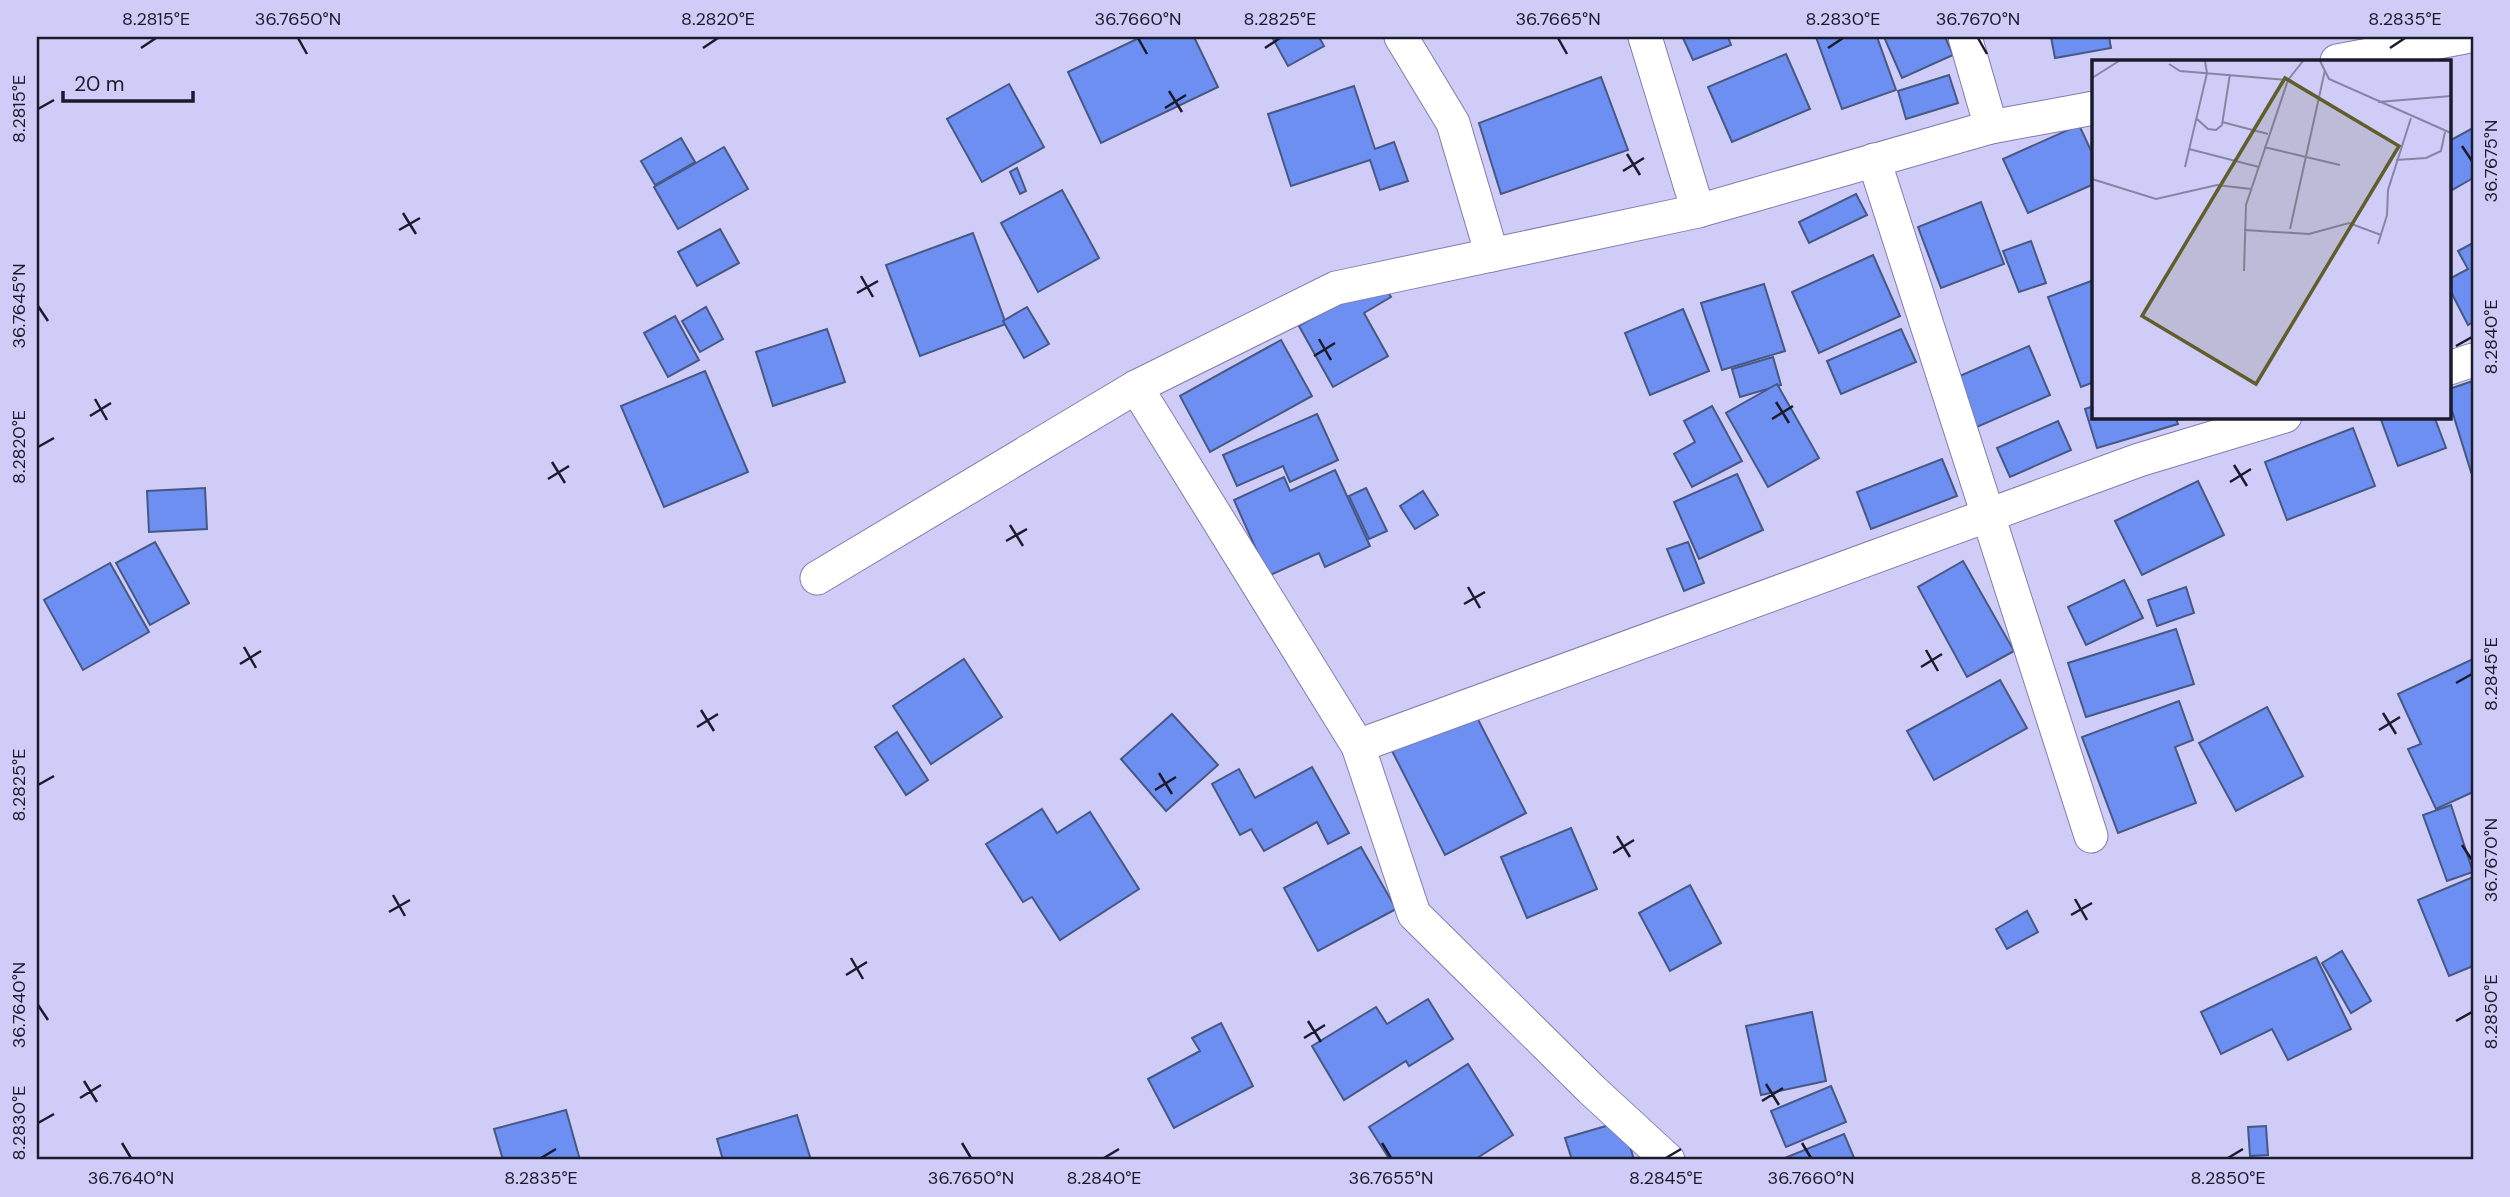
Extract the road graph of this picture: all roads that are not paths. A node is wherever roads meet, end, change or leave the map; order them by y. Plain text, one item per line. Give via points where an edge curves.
1 (1401, 37) edge
2 (1645, 37) edge
3 (1965, 37) edge
4 (2465, 37) edge
5 (2342, 60) edge
6 (2092, 108) edge
7 (1991, 127) junction
8 (1874, 160) junction
9 (1698, 211) junction
10 (1492, 255) junction
11 (2473, 360) edge
12 (2450, 368) edge
13 (1136, 387) junction
14 (2278, 418) edge
15 (1990, 517) junction
16 (817, 578) dead end
17 (1358, 746) junction
18 (2091, 836) dead end
19 (1668, 1160) edge

1 - 10 street via 1453,123
2 - 9 street
3 - 7 street
4 - 5 street
6 - 7 street
7 - 8 street
8 - 9 street
8 - 15 street
9 - 10 street
10 - 13 street via 1336,288
11 - 12 street
13 - 16 street
13 - 17 street
14 - 15 street via 2139,460
15 - 17 street
15 - 18 street
17 - 19 street via 1414,914

